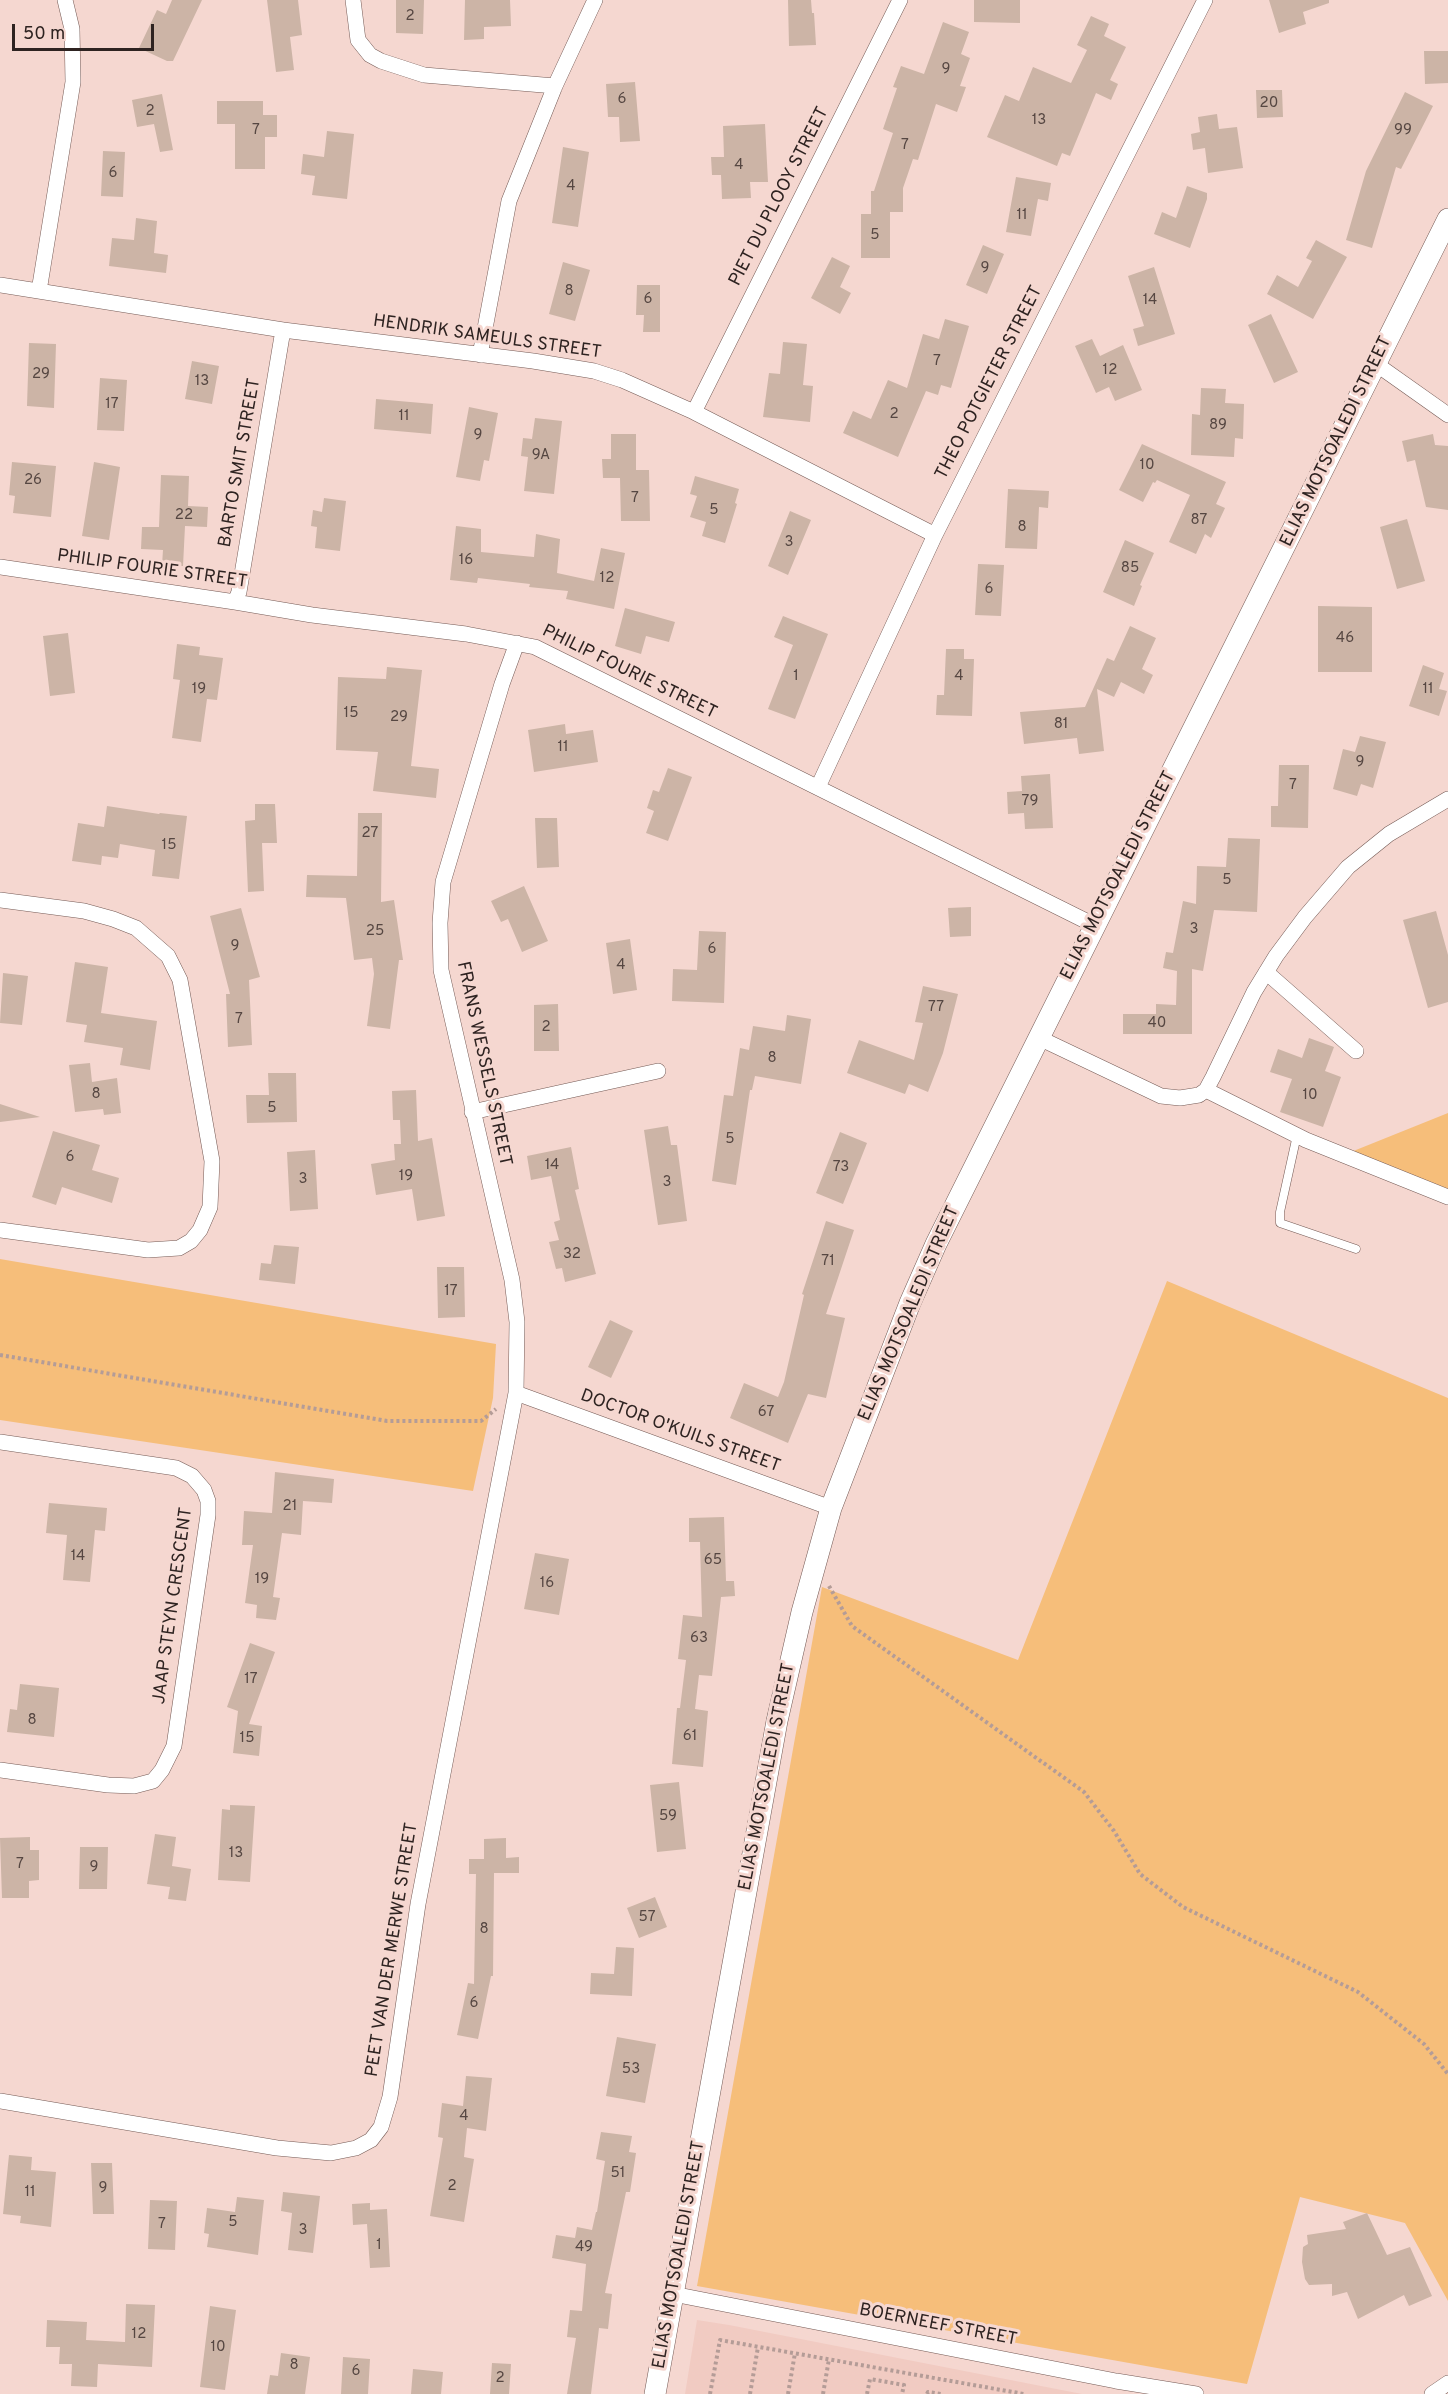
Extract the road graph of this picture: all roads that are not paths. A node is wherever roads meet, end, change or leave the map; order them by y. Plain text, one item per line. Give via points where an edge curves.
1 (65, 0) edge
2 (353, 0) edge
3 (595, 0) edge
4 (900, 0) edge
5 (1205, 0) edge
6 (555, 86) junction
7 (1448, 219) edge
8 (0, 285) edge
9 (39, 291) junction
10 (283, 330) junction
11 (480, 355) junction
12 (1376, 364) junction
13 (694, 412) junction
14 (1448, 415) edge
15 (935, 536) junction
16 (0, 567) edge
17 (235, 602) junction
18 (517, 643) junction
19 (818, 787) junction
20 (1448, 799) edge
21 (0, 900) edge
22 (1094, 925) junction
23 (1266, 972) junction
24 (1037, 1037) junction
25 (1356, 1051) dead end
26 (658, 1071) dead end
27 (1206, 1090) junction
28 (472, 1112) junction
29 (1297, 1135) junction
30 (1448, 1197) edge
31 (0, 1230) edge
32 (1356, 1249) dead end
33 (516, 1393) junction
34 (0, 1442) edge
35 (831, 1508) junction
36 (0, 1770) edge
37 (0, 2101) edge
38 (673, 2294) junction
39 (1448, 2383) edge
40 (654, 2394) edge
41 (1196, 2394) edge
42 (1432, 2394) edge

1 - 9 street via 72,29 73,82
2 - 6 street via 358,40 381,61 424,75
3 - 6 street
4 - 13 street, PIET DU PLOOY STREET
5 - 15 street, THEO POTGIETER STREET
6 - 11 street via 509,201
7 - 12 street, ELIAS MOTSOALEDI STREET
8 - 9 street, HENDRIK SAMEULS STREET
9 - 10 street, HENDRIK SAMEULS STREET
10 - 11 street, HENDRIK SAMEULS STREET
10 - 17 street, BARTO SMIT STREET
11 - 13 street, HENDRIK SAMEULS STREET via 594,371
12 - 14 street
12 - 22 street, ELIAS MOTSOALEDI STREET
13 - 15 street, HENDRIK SAMEULS STREET
15 - 19 street, THEO POTGIETER STREET
16 - 17 street, PHILIP FOURIE STREET
17 - 18 street, PHILIP FOURIE STREET
18 - 19 street, PHILIP FOURIE STREET via 550,653
18 - 28 street, FRANS WESSELS STREET via 452,850 440,904 441,970
19 - 22 street, PHILIP FOURIE STREET
20 - 23 street via 1389,834 1348,867 1305,917
21 - 31 street via 84,911 113,919 136,928 168,956 180,980 213,1161 210,1208 200,1230 179,1248 148,1250
22 - 24 street, ELIAS MOTSOALEDI STREET
23 - 25 street
23 - 27 street
24 - 27 street via 1161,1096 1189,1098
24 - 35 street, ELIAS MOTSOALEDI STREET via 931,1254
26 - 28 street
27 - 29 street
28 - 33 street, FRANS WESSELS STREET via 512,1280 517,1322
29 - 30 street
29 - 32 lane via 1280,1223
33 - 35 street, DOCTOR O'KUILS STREET
33 - 37 street, PEET VAN DER MERWE STREET via 420,1893 390,2097 381,2127 371,2140 356,2148 330,2153 277,2148
34 - 36 street, JAAP STEYN CRESCENT via 176,1468 192,1476 208,1502 174,1746 162,1770 153,1781 134,1786
35 - 38 street, ELIAS MOTSOALEDI STREET via 777,1721
38 - 40 street, ELIAS MOTSOALEDI STREET
38 - 41 street, BOERNEEF STREET
39 - 42 street

